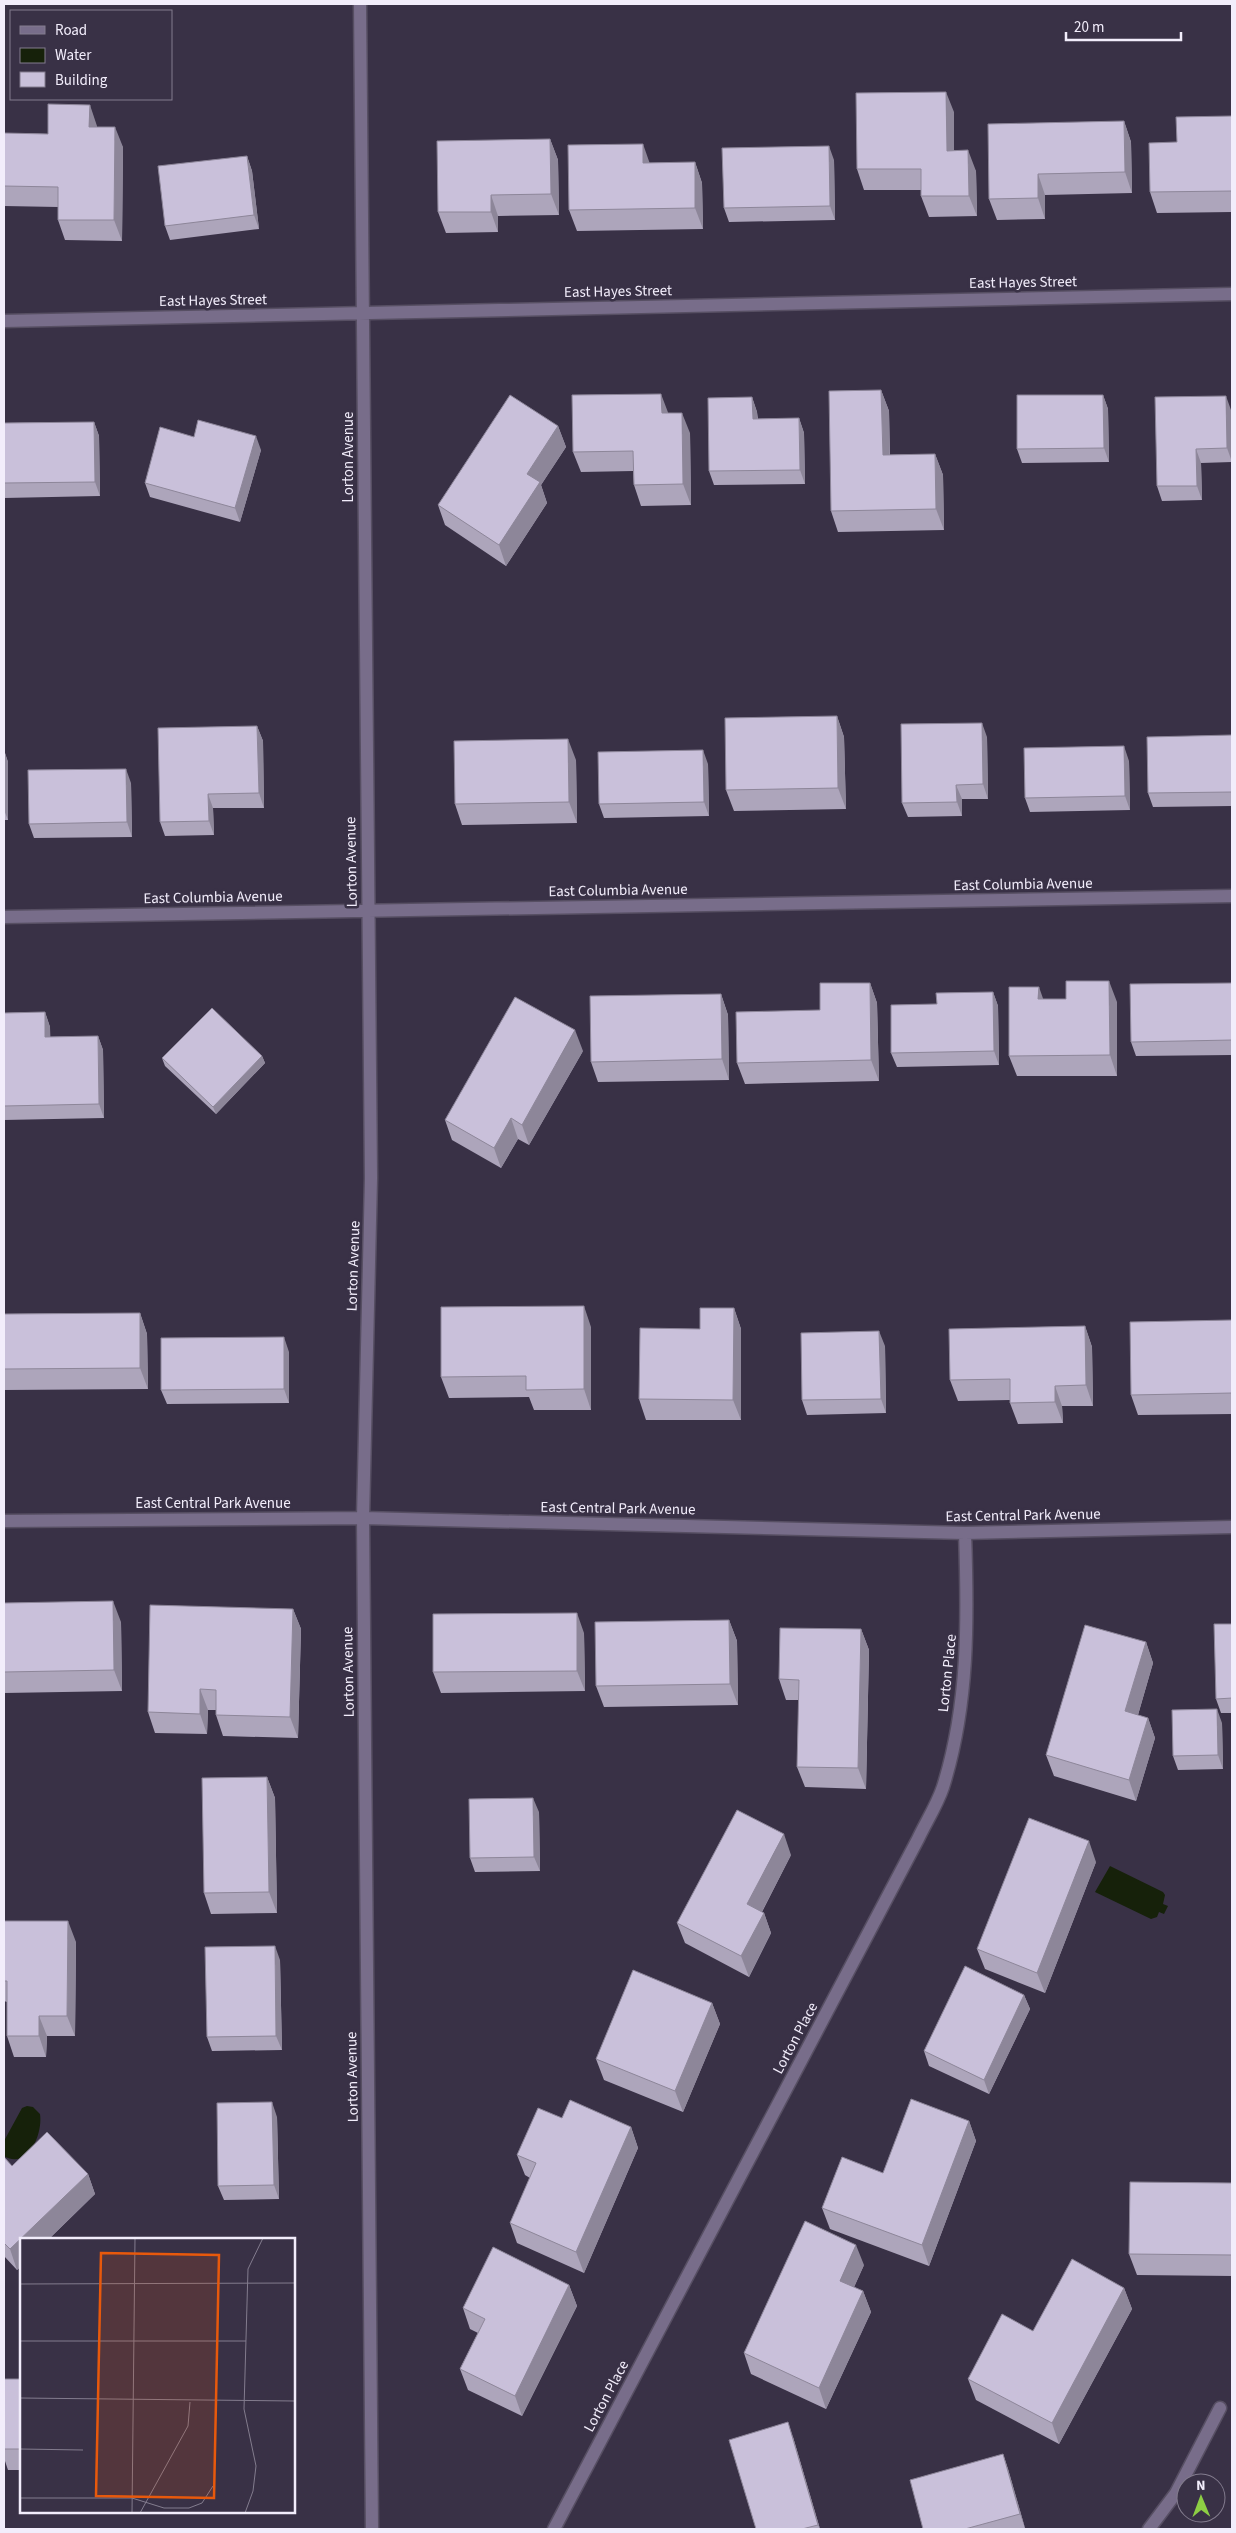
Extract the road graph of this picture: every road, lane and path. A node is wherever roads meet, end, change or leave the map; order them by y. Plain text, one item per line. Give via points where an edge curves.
1 (360, 4) edge
2 (1232, 294) edge
3 (363, 313) junction
4 (4, 321) edge
5 (1232, 896) edge
6 (368, 910) junction
7 (4, 917) edge
8 (362, 1518) junction
9 (4, 1520) edge
10 (1232, 1527) edge
11 (965, 1533) junction
12 (1220, 2408) dead end
13 (372, 2529) edge
14 (554, 2529) edge
15 (1149, 2529) edge

1 - 3 street, Lorton Avenue
2 - 3 street, East Hayes Street
3 - 4 street, East Hayes Street
3 - 6 street, Lorton Avenue
5 - 6 street, East Columbia Avenue
6 - 7 street, East Columbia Avenue
6 - 8 street, Lorton Avenue via 372,1178
8 - 9 street, East Central Park Avenue
8 - 11 street, East Central Park Avenue
8 - 13 street, Lorton Avenue
10 - 11 street, East Central Park Avenue
11 - 14 street, Lorton Place via 968,1628 964,1684 956,1737 942,1789
12 - 15 street via 1176,2493

